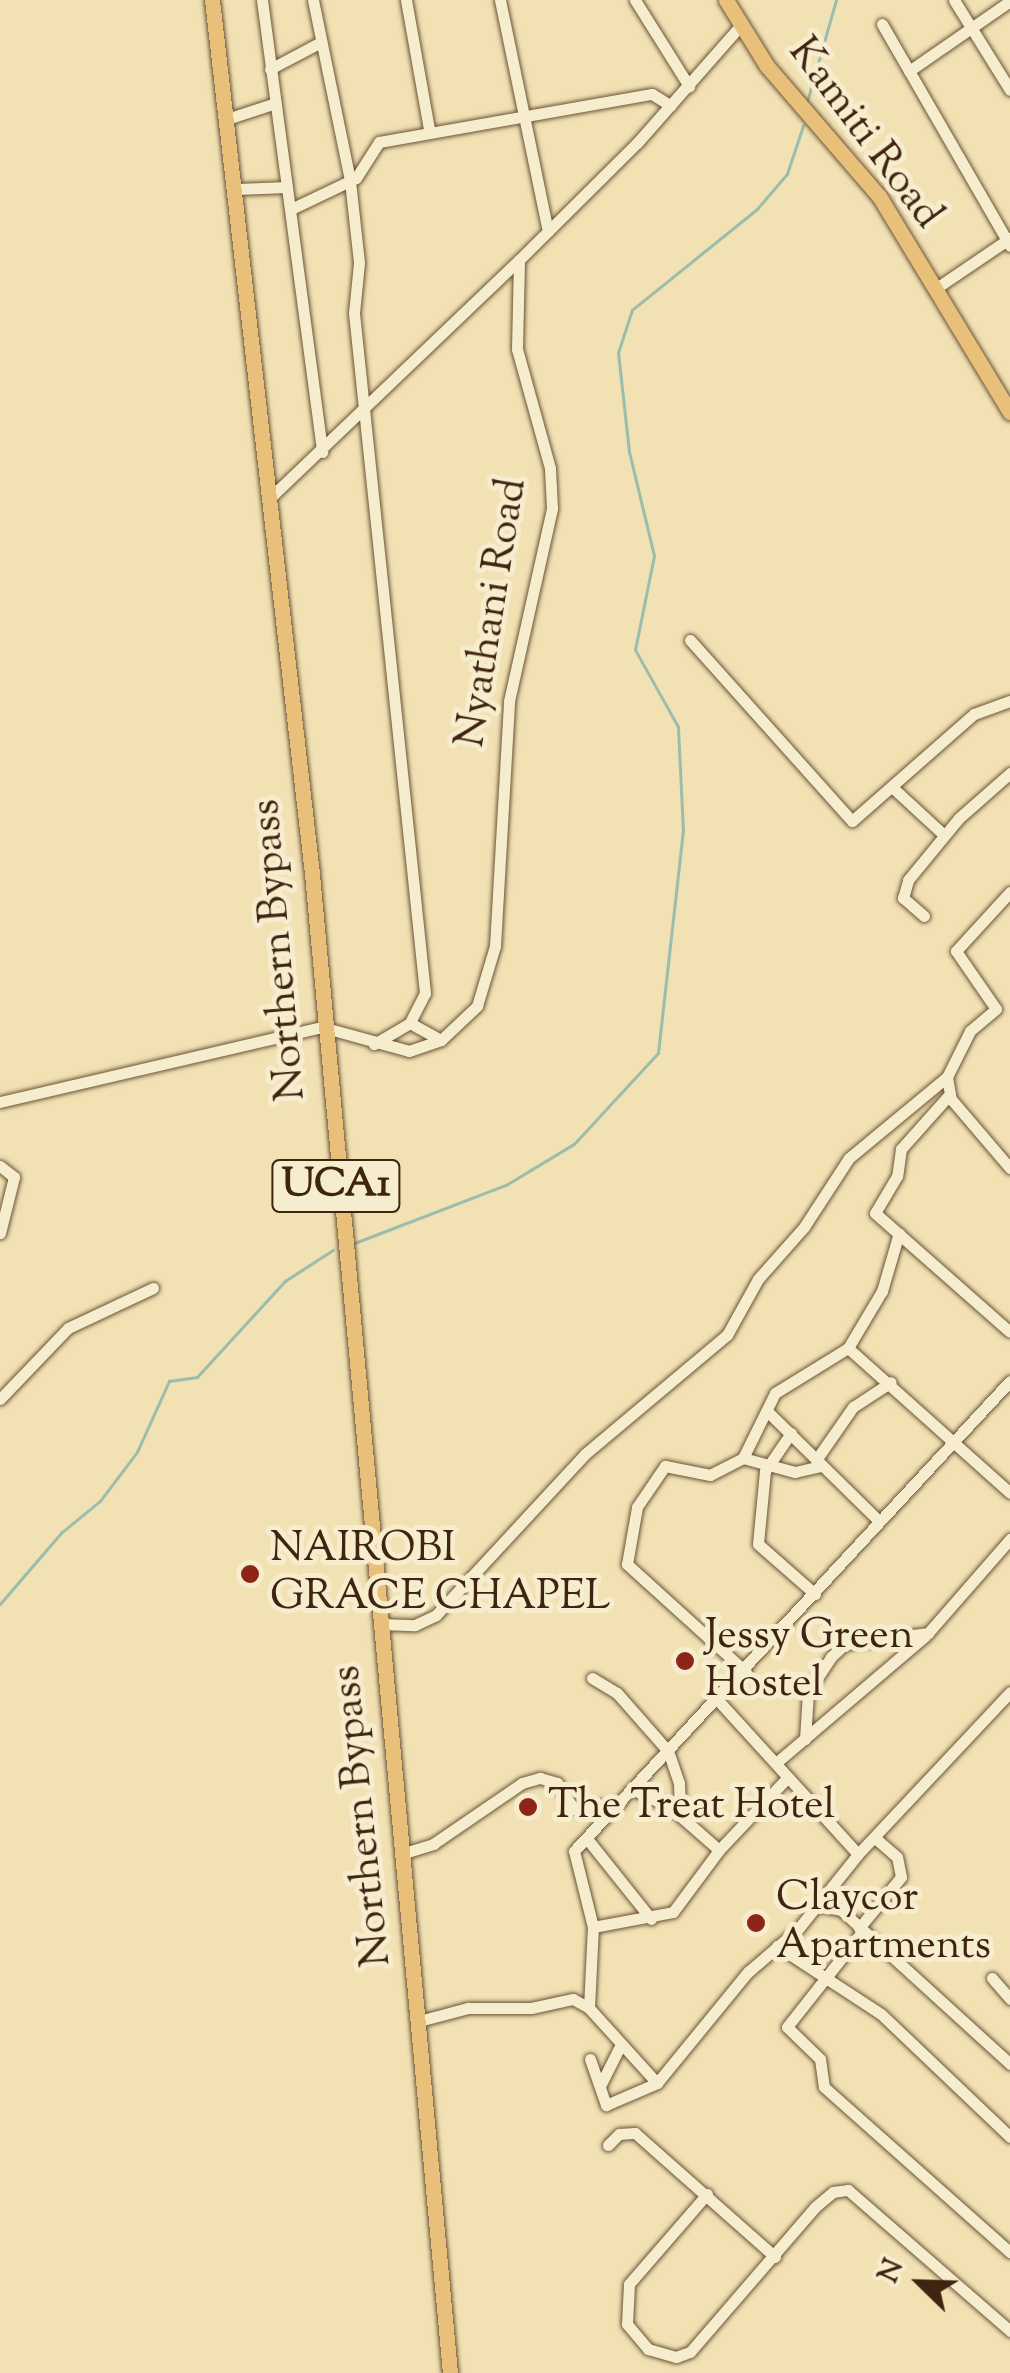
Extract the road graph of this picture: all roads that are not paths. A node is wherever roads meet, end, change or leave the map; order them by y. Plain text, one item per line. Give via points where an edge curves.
1 (212, 0) edge
2 (262, 0) edge
3 (313, 0) edge
4 (406, 0) edge
5 (500, 0) edge
6 (635, 0) edge
7 (726, 0) edge
8 (954, 0) edge
9 (1010, 0) edge
10 (882, 24) dead end
11 (970, 24) junction
12 (741, 26) junction
13 (321, 42) junction
14 (270, 69) junction
15 (909, 71) junction
16 (689, 86) junction
17 (1010, 90) edge
18 (276, 103) junction
19 (671, 106) junction
20 (520, 114) junction
21 (230, 118) junction
22 (429, 129) junction
23 (350, 182) junction
24 (287, 187) junction
25 (237, 189) junction
26 (291, 209) junction
27 (548, 232) junction
28 (1009, 241) edge
29 (519, 260) junction
30 (934, 289) junction
31 (364, 412) junction
32 (1010, 412) edge
33 (322, 452) junction
34 (273, 495) junction
35 (690, 640) dead end
36 (1010, 701) edge
37 (1010, 774) edge
38 (893, 788) junction
39 (944, 835) junction
40 (1010, 892) edge
41 (924, 916) dead end
42 (1010, 1002) edge
43 (996, 1009) junction
44 (410, 1023) junction
45 (322, 1027) junction
46 (441, 1040) junction
47 (374, 1044) junction
48 (947, 1077) junction
49 (950, 1094) junction
50 (0, 1102) edge
51 (0, 1166) edge
52 (1010, 1168) edge
53 (0, 1233) edge
54 (898, 1234) junction
55 (154, 1288) dead end
56 (1010, 1332) edge
57 (848, 1348) junction
58 (1010, 1380) edge
59 (891, 1382) junction
60 (0, 1399) edge
61 (766, 1412) junction
62 (791, 1433) junction
63 (953, 1443) junction
64 (743, 1458) junction
65 (819, 1463) junction
66 (769, 1464) junction
67 (1010, 1493) edge
68 (878, 1520) junction
69 (1010, 1539) edge
70 (815, 1594) junction
71 (380, 1624) junction
72 (928, 1633) junction
73 (746, 1672) junction
74 (592, 1678) dead end
75 (1010, 1692) edge
76 (715, 1697) junction
77 (805, 1739) junction
78 (668, 1751) junction
79 (777, 1762) junction
80 (788, 1777) junction
81 (634, 1790) junction
82 (620, 1803) junction
83 (680, 1816) junction
84 (874, 1837) junction
85 (588, 1840) junction
86 (719, 1850) junction
87 (401, 1854) junction
88 (858, 1854) junction
89 (818, 1906) junction
90 (651, 1919) junction
91 (593, 1927) junction
92 (860, 1930) junction
93 (777, 1946) junction
94 (992, 1978) dead end
95 (826, 1980) junction
96 (1010, 1998) edge
97 (588, 2008) junction
98 (418, 2021) junction
99 (619, 2048) junction
100 (590, 2059) dead end
101 (1010, 2064) edge
102 (657, 2083) junction
103 (600, 2086) junction
104 (1010, 2137) edge
105 (608, 2145) dead end
106 (707, 2194) junction
107 (1010, 2252) edge
108 (774, 2257) junction
109 (1010, 2330) edge
110 (450, 2373) edge

1 - 21 main road, Northern Bypass / UCA1
2 - 14 street
3 - 13 street
4 - 22 street
5 - 20 street
6 - 16 street
7 - 12 main road, Kamiti Road
8 - 11 street
9 - 11 street
10 - 15 street
11 - 15 street
11 - 17 street
12 - 16 street
12 - 30 main road, Kamiti Road via 799,108 878,196
13 - 14 street
13 - 23 street
14 - 18 street
15 - 28 street
16 - 19 street
18 - 21 street
18 - 24 street
19 - 20 street via 652,94
19 - 27 street
20 - 22 street
20 - 27 street
21 - 25 main road, Northern Bypass / UCA1
22 - 23 street via 378,142
23 - 26 street
23 - 31 street
24 - 25 street
24 - 26 street
25 - 34 main road, Northern Bypass / UCA1
26 - 33 street
27 - 29 street
28 - 30 street
29 - 31 street
29 - 46 street, Nyathani Road via 516,349 550,468 552,508 504,734 495,946 477,1006
30 - 32 main road, Kamiti Road
31 - 33 street
31 - 44 street via 425,994
33 - 34 street
34 - 45 main road, Northern Bypass / UCA1
35 - 38 street via 848,820
36 - 38 street via 974,714
37 - 39 street
38 - 39 street
39 - 41 street via 903,892
40 - 43 street via 956,950
42 - 43 street
43 - 48 street via 970,1031
44 - 46 street
44 - 47 street
45 - 47 street
45 - 50 street
45 - 71 main road, Northern Bypass / UCA1
46 - 47 street via 410,1050
48 - 49 street
48 - 71 street via 848,1158 804,1227 758,1279 727,1335 599,1440 436,1615 415,1625
49 - 52 street
49 - 54 street via 902,1149 897,1176 875,1207
51 - 53 street via 14,1177
54 - 56 street
54 - 57 street via 882,1291
55 - 60 street via 68,1328
57 - 59 street
57 - 61 street via 774,1392
58 - 63 street
59 - 63 street
59 - 65 street via 853,1407
61 - 62 street
61 - 64 street
62 - 65 street
62 - 66 street
63 - 67 street
63 - 68 street
64 - 66 street
64 - 73 street via 710,1475 666,1466 637,1507 625,1555 634,1572
65 - 66 street via 795,1472
65 - 68 street
66 - 70 street via 758,1544
68 - 70 street
69 - 72 street
70 - 73 street
71 - 87 main road, Northern Bypass / UCA1
72 - 77 street
72 - 77 street via 845,1644 808,1692
73 - 76 street
74 - 78 street via 616,1693
75 - 84 street
76 - 78 street
76 - 79 street
77 - 79 street
78 - 81 street
78 - 83 street via 679,1783
79 - 80 street
80 - 86 street
80 - 88 street
81 - 82 street
81 - 83 street
82 - 85 street
82 - 87 street via 574,1810 557,1783 540,1778 433,1844
83 - 86 street
84 - 88 street
84 - 92 street via 897,1857 900,1877
85 - 90 street
85 - 91 street via 574,1851
86 - 90 street via 673,1912
87 - 98 main road, Northern Bypass / UCA1
88 - 89 street
89 - 92 street via 841,1910
89 - 93 street
90 - 91 street
91 - 97 street
92 - 95 street
92 - 101 street
93 - 95 street
93 - 102 street
94 - 96 street
95 - 104 street via 881,2014
95 - 107 street via 787,2027 820,2059 824,2087
97 - 98 street via 572,1999 532,2008 468,2008
97 - 99 street
98 - 110 main road, Northern Bypass / UCA1
99 - 102 street
99 - 103 street
100 - 103 street
102 - 103 street via 606,2105
105 - 106 street via 619,2134 635,2133
106 - 108 street
106 - 108 street via 629,2284 623,2310 638,2341 676,2357 690,2352
108 - 109 street via 823,2199 848,2190

